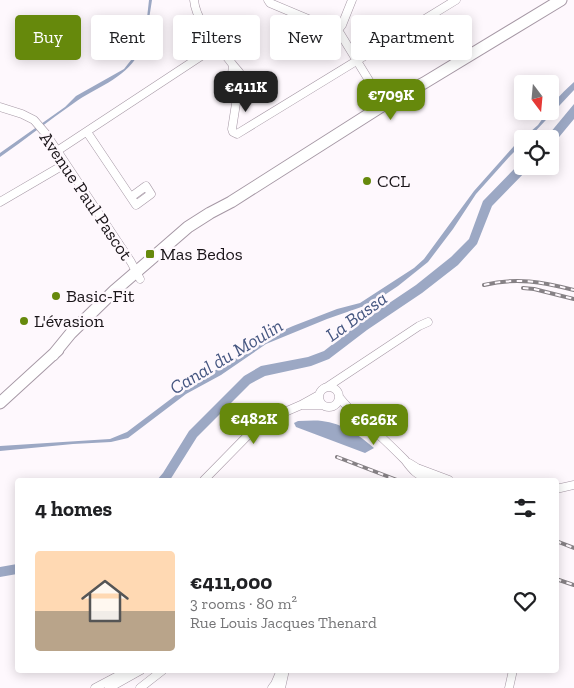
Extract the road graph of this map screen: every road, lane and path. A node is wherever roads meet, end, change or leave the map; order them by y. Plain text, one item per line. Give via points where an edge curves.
1 (194, 0) edge
2 (268, 0) edge
3 (352, 0) edge
4 (456, 0) edge
5 (560, 0) edge
6 (443, 3) edge
7 (199, 15) edge
8 (297, 15) edge
9 (341, 26) edge
10 (341, 35) edge
11 (195, 60) edge
12 (229, 60) edge
13 (357, 61) junction
14 (424, 83) junction
15 (373, 87) junction
16 (393, 99) junction
17 (0, 107) edge
18 (375, 110) junction
19 (87, 132) junction
20 (341, 132) junction
21 (57, 151) junction
22 (65, 164) junction
23 (131, 197) dead end
24 (0, 202) edge
25 (138, 275) junction
26 (428, 322) dead end
27 (348, 372) junction
28 (327, 387) junction
29 (319, 395) junction
30 (339, 396) junction
31 (0, 403) edge
32 (300, 405) junction
33 (322, 405) junction
34 (332, 407) junction
35 (356, 416) junction
36 (405, 461) junction
37 (206, 478) edge
38 (425, 478) edge
39 (443, 478) edge
40 (574, 485) edge
41 (559, 488) edge
42 (123, 673) edge
43 (136, 673) edge
44 (159, 673) edge
45 (280, 673) edge
46 (284, 673) edge
47 (512, 673) edge
48 (95, 688) edge
49 (109, 688) edge
50 (140, 688) edge
51 (272, 688) edge
52 (281, 688) edge
53 (509, 688) edge

1 - 7 street
2 - 8 street
3 - 9 street
4 - 6 street
5 - 14 main road
6 - 13 street
10 - 13 street
11 - 19 street
12 - 13 street via 243,78 232,129 237,134
13 - 15 street
14 - 16 main road
14 - 20 main road via 397,103
15 - 16 street
15 - 18 street
16 - 18 main road
17 - 21 street, Avenue Paul Pascot via 34,120
18 - 20 main road
19 - 21 street
19 - 23 street
20 - 25 main road via 231,202
21 - 22 street, Avenue Paul Pascot
22 - 24 street
22 - 25 street, Avenue Paul Pascot
25 - 31 main road
26 - 27 street
27 - 28 street
27 - 30 street
28 - 29 street
28 - 30 street via 334,388
29 - 32 street
29 - 33 street
30 - 34 street via 337,404
30 - 35 street
32 - 33 street
32 - 37 street via 256,427
33 - 34 street
34 - 35 street
35 - 36 street
36 - 38 street
36 - 39 street
40 - 41 street
42 - 48 street
43 - 49 street
44 - 50 street
45 - 51 street
46 - 52 street
47 - 53 street

